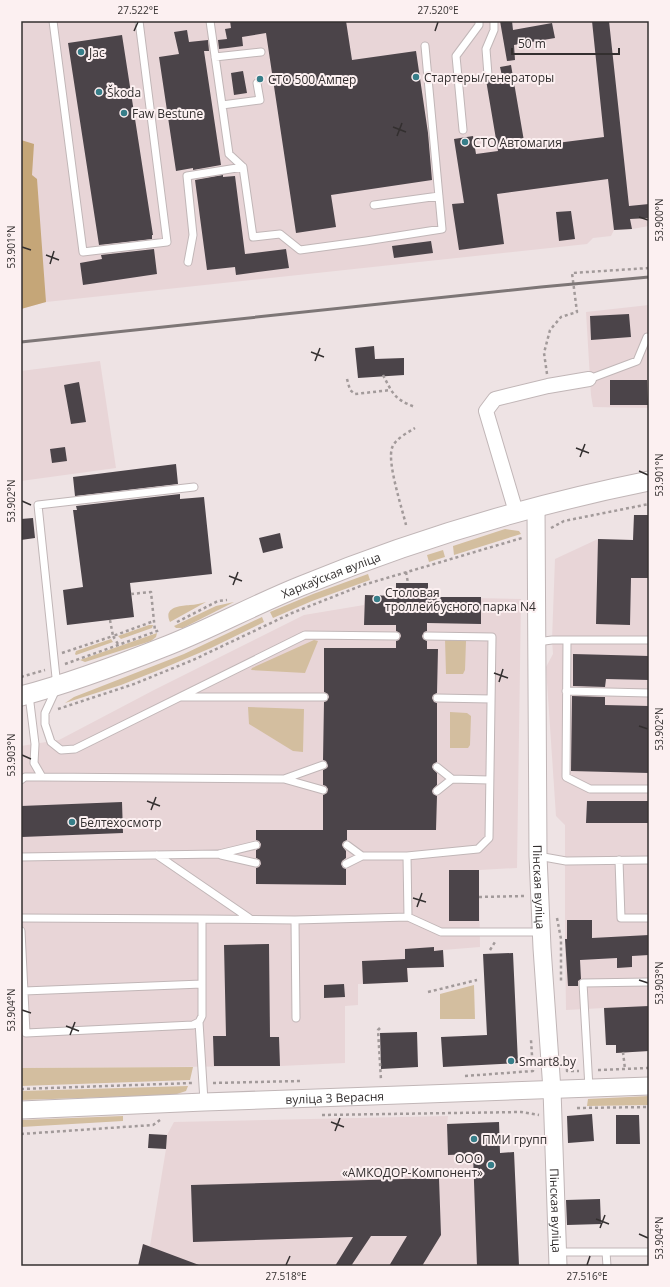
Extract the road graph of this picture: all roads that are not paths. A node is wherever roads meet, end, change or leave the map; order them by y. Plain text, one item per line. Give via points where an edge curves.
1 (54, 21) edge
2 (139, 21) edge
3 (210, 21) edge
4 (479, 21) edge
5 (494, 21) edge
6 (425, 46) dead end
7 (261, 52) dead end
8 (215, 58) junction
9 (488, 75) dead end
10 (257, 83) dead end
11 (222, 105) junction
12 (463, 130) dead end
13 (242, 167) junction
14 (439, 196) junction
15 (374, 205) dead end
16 (188, 262) dead end
17 (649, 337) edge
18 (590, 380) joint
19 (649, 480) edge
20 (194, 487) dead end
21 (536, 507) junction
22 (516, 512) junction
23 (396, 636) dead end
24 (427, 636) dead end
25 (567, 640) junction
26 (649, 640) edge
27 (537, 642) junction
28 (56, 687) junction
29 (566, 691) junction
30 (649, 693) edge
31 (25, 695) edge
32 (180, 697) junction
33 (324, 697) dead end
34 (437, 698) dead end
35 (491, 699) junction
36 (323, 765) dead end
37 (437, 767) dead end
38 (42, 777) junction
39 (284, 779) junction
40 (452, 779) junction
41 (21, 780) edge
42 (489, 780) junction
43 (649, 789) edge
44 (323, 790) dead end
45 (437, 791) dead end
46 (256, 845) dead end
47 (346, 845) dead end
48 (157, 854) junction
49 (219, 854) junction
50 (362, 856) junction
51 (407, 856) junction
52 (538, 856) junction
53 (21, 857) edge
54 (619, 860) junction
55 (649, 860) edge
56 (256, 863) dead end
57 (346, 864) dead end
58 (408, 917) junction
59 (21, 918) edge
60 (249, 918) junction
61 (649, 918) edge
62 (202, 919) junction
63 (295, 920) junction
64 (21, 931) edge
65 (541, 932) junction
66 (649, 982) edge
67 (202, 984) junction
68 (24, 991) junction
69 (296, 1018) dead end
70 (199, 1022) junction
71 (649, 1086) edge
72 (589, 1088) junction
73 (552, 1090) junction
74 (204, 1102) junction
75 (21, 1110) edge
76 (606, 1252) junction
77 (649, 1252) edge
78 (557, 1259) edge
79 (607, 1266) edge

1 - 2 lane via 83,252 168,242
3 - 8 lane
4 - 12 lane via 479,25 456,56
5 - 9 lane via 494,30 486,49
6 - 14 lane
7 - 8 lane
8 - 11 lane
10 - 11 lane via 260,100
11 - 13 lane via 229,154
13 - 14 lane via 253,237 280,234 300,250 442,229
13 - 16 lane via 187,176 193,235
14 - 15 lane
17 - 18 lane via 638,361
18 - 22 street via 548,386 495,399 486,411
19 - 21 main road, Харкаўская вуліца
20 - 28 lane via 38,505
21 - 22 main road, Харкаўская вуліца
21 - 27 street, Пінская вуліца via 544,533
22 - 28 main road, Харкаўская вуліца via 364,560 170,644
23 - 32 lane via 305,635
24 - 35 lane via 492,637
25 - 26 lane
25 - 27 lane
25 - 29 lane
27 - 52 street, Пінская вуліца
28 - 31 main road, Харкаўская вуліца
28 - 32 lane via 45,713 45,724 51,742 61,750 75,749
29 - 30 lane
29 - 43 lane via 566,777 590,789
31 - 38 lane via 35,744 34,763
32 - 33 lane
34 - 35 lane
35 - 42 lane
36 - 39 lane
37 - 40 lane
38 - 39 lane
38 - 41 lane via 25,777
39 - 44 lane
40 - 42 lane
40 - 45 lane
42 - 51 lane via 488,838 478,849
46 - 49 lane
47 - 50 lane
48 - 49 lane
48 - 53 lane
48 - 60 lane
49 - 56 lane
50 - 51 lane
50 - 57 lane
51 - 58 lane
52 - 54 lane via 566,861
52 - 65 street, Пінская вуліца
54 - 55 lane
54 - 61 lane via 621,918
58 - 63 lane
58 - 65 lane via 442,932
59 - 62 lane
60 - 62 lane
60 - 63 lane
62 - 67 lane
63 - 69 lane
64 - 68 lane
65 - 73 street, Пінская вуліца
66 - 72 lane via 583,983
67 - 68 lane
67 - 70 lane via 202,1016
68 - 70 lane via 26,1033 193,1026
70 - 74 lane
71 - 72 street, вуліца 3 Верасня
72 - 73 street, вуліца 3 Верасня
73 - 74 street, вуліца 3 Верасня
73 - 78 street, Пінская вуліца
74 - 75 street, вуліца 3 Верасня
76 - 77 lane
76 - 78 lane
76 - 79 lane

